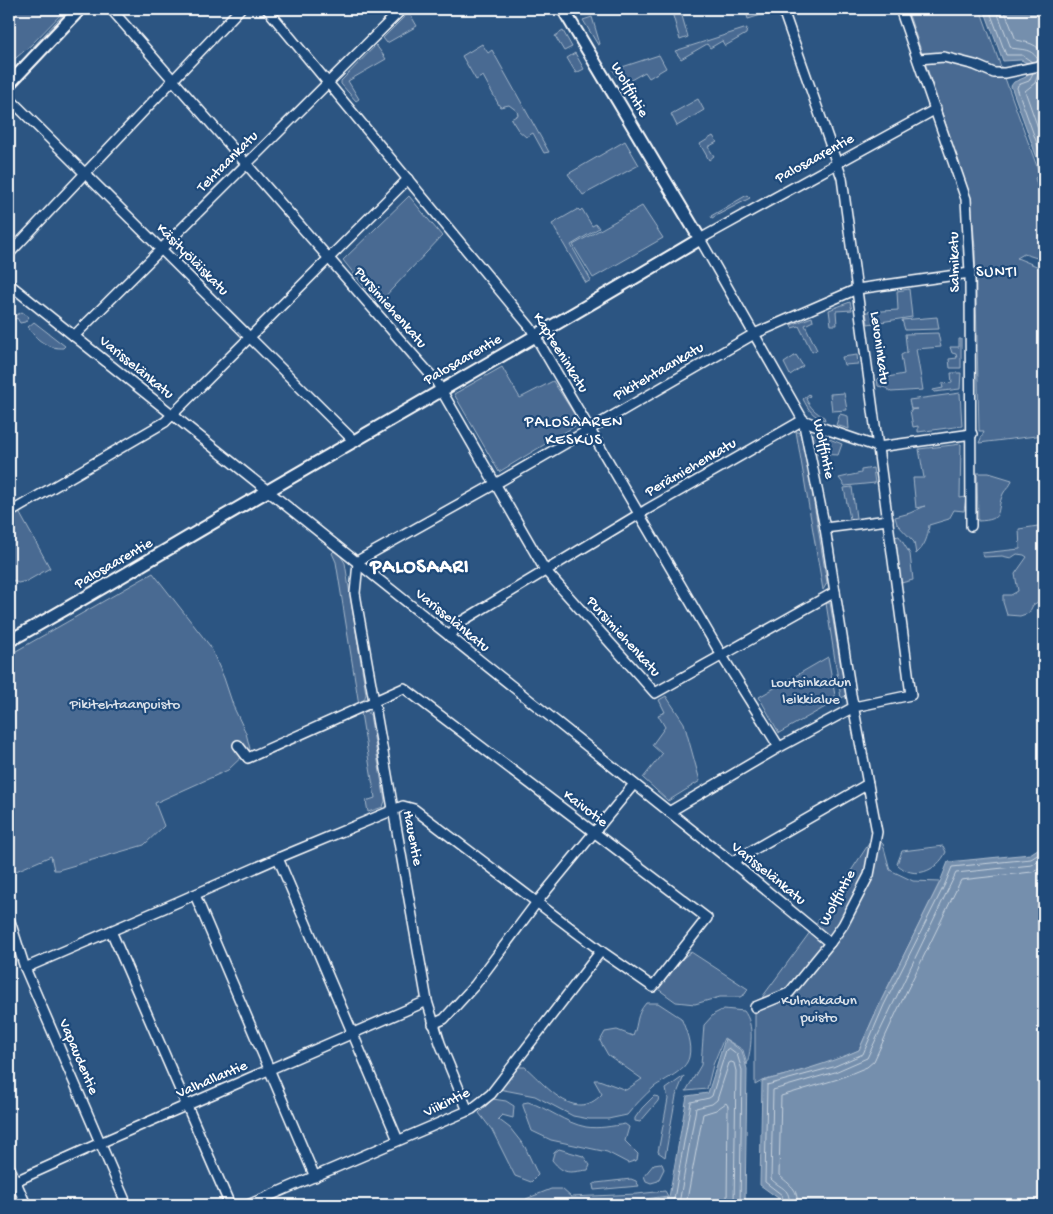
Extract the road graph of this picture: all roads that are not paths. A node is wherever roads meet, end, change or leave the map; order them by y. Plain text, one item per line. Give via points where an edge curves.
1 (80, 9) edge
2 (111, 9) edge
3 (240, 9) edge
4 (267, 9) edge
5 (402, 9) edge
6 (563, 9) edge
7 (900, 9) edge
8 (784, 13) dead end
9 (918, 59) junction
10 (1044, 65) edge
11 (173, 80) junction
12 (328, 82) junction
13 (9, 84) edge
14 (9, 98) edge
15 (936, 109) junction
16 (246, 164) junction
17 (837, 165) junction
18 (85, 173) junction
19 (408, 179) junction
20 (700, 239) junction
21 (161, 248) junction
22 (9, 254) edge
23 (328, 258) junction
24 (970, 273) junction
25 (9, 284) edge
26 (857, 289) junction
27 (754, 334) junction
28 (535, 335) junction
29 (74, 336) junction
30 (250, 336) junction
31 (441, 390) junction
32 (172, 414) junction
33 (803, 420) junction
34 (590, 428) junction
35 (972, 434) junction
36 (355, 442) junction
37 (878, 447) junction
38 (496, 483) junction
39 (267, 491) junction
40 (9, 512) edge
41 (640, 514) junction
42 (888, 520) junction
43 (971, 526) dead end
44 (825, 528) junction
45 (358, 563) junction
46 (546, 570) junction
47 (835, 592) junction
48 (450, 637) junction
49 (9, 641) edge
50 (722, 656) junction
51 (374, 701) junction
52 (854, 707) junction
53 (238, 745) dead end
54 (779, 747) junction
55 (634, 784) junction
56 (868, 784) junction
57 (393, 809) junction
58 (669, 812) junction
59 (593, 832) junction
60 (278, 858) junction
61 (732, 862) junction
62 (195, 895) junction
63 (537, 902) junction
64 (9, 921) edge
65 (112, 931) junction
66 (830, 943) junction
67 (601, 951) junction
68 (25, 968) junction
69 (427, 1002) junction
70 (755, 1007) dead end
71 (433, 1024) junction
72 (353, 1032) junction
73 (270, 1069) junction
74 (187, 1106) junction
75 (468, 1111) junction
76 (398, 1140) junction
77 (100, 1142) junction
78 (9, 1166) edge
79 (315, 1176) junction
80 (12, 1183) edge
81 (26, 1205) edge
82 (127, 1205) edge
83 (230, 1205) edge
84 (248, 1205) edge

1 - 13 main road
2 - 11 street, Pursimiehenkatu
3 - 11 street
4 - 12 street, Kapteeninkatu
5 - 12 street, Tehtaankatu
6 - 20 main road, Wolffintie
7 - 9 street, Salmikatu
8 - 17 street, Levoninkatu
9 - 10 street via 944,57 1005,73
9 - 15 street, Salmikatu
11 - 16 street, Pursimiehenkatu
11 - 18 street
12 - 16 street, Tehtaankatu
12 - 19 street, Kapteeninkatu
14 - 18 street, Käsityöläiskatu
15 - 17 street, Palosaarentie
15 - 24 street, Salmikatu via 966,199
16 - 21 street, Tehtaankatu
16 - 23 street, Pursimiehenkatu
17 - 20 street, Palosaarentie
17 - 26 street, Levoninkatu via 842,178
18 - 21 street, Käsityöläiskatu
18 - 22 street
19 - 23 street
19 - 28 street, Kapteeninkatu
20 - 27 street, Wolffintie
20 - 28 main road, Palosaarentie
21 - 29 street, Tehtaankatu
21 - 30 street, Käsityöläiskatu
23 - 30 street
23 - 31 street, Pursimiehenkatu
24 - 26 street, Pikitehtaankatu
24 - 35 street, Salmikatu
25 - 29 street, Varisselänkatu
26 - 27 street, Pikitehtaankatu
26 - 37 street, Levoninkatu
27 - 33 street, Wolffintie
27 - 34 street, Pikitehtaankatu
28 - 31 main road, Palosaarentie
28 - 34 street, Kapteeninkatu
29 - 32 street, Varisselänkatu
30 - 32 street
30 - 36 street, Käsityöläiskatu
31 - 36 main road, Palosaarentie
31 - 38 street, Pursimiehenkatu
32 - 39 street, Varisselänkatu
32 - 40 street via 165,422
33 - 37 street
33 - 41 street, Perämiehenkatu
33 - 44 street, Wolffintie
34 - 38 street, Pikitehtaankatu
34 - 41 street, Kapteeninkatu
35 - 37 street
35 - 43 street, Salmikatu
36 - 39 main road, Palosaarentie
37 - 42 street, Levoninkatu
38 - 45 street, Pikitehtaankatu
38 - 46 street, Pursimiehenkatu
39 - 45 street, Varisselänkatu
39 - 49 main road, Palosaarentie
41 - 46 street, Perämiehenkatu
41 - 50 street, Kapteeninkatu
42 - 44 street
42 - 52 street, Levoninkatu via 910,696
44 - 47 street, Wolffintie
45 - 48 street, Varisselänkatu
45 - 51 street, Hauentie via 355,593
46 - 48 street, Perämiehenkatu via 459,623
46 - 50 street, Pursimiehenkatu via 655,693
47 - 50 street
47 - 52 street, Wolffintie
48 - 55 street, Varisselänkatu
50 - 54 street, Kapteeninkatu
51 - 53 street via 248,758
51 - 57 street, Hauentie
51 - 59 street, Kaivotie via 404,688
52 - 54 street
52 - 56 street, Wolffintie
54 - 58 street
55 - 58 street, Varisselänkatu
55 - 59 street
56 - 61 street
56 - 66 street, Wolffintie via 877,832 868,874 843,925
57 - 60 street
57 - 63 street via 403,806 414,809
57 - 69 street, Hauentie
58 - 61 street, Varisselänkatu
59 - 63 street
59 - 67 street, Kaivotie via 707,918 653,987
60 - 62 street
60 - 72 street
61 - 66 street, Varisselänkatu
62 - 65 street
62 - 73 street
63 - 67 street
63 - 71 street via 475,985 444,1019
64 - 68 street, Vapaudentie
65 - 68 street
65 - 74 street
66 - 70 street, Wolffintie via 789,993
67 - 75 street, Viikintie via 491,1094
68 - 77 street, Vapaudentie
69 - 71 street, Hauentie
69 - 72 street, Valhallantie
71 - 75 street, Hauentie
72 - 73 street, Valhallantie
72 - 76 street
73 - 74 street, Valhallantie
73 - 79 street
74 - 77 street, Valhallantie
74 - 83 street
75 - 76 street, Viikintie
76 - 79 street, Viikintie
77 - 80 street, Valhallantie
77 - 82 street, Vapaudentie
78 - 80 street
79 - 84 street, Viikintie
80 - 81 street

